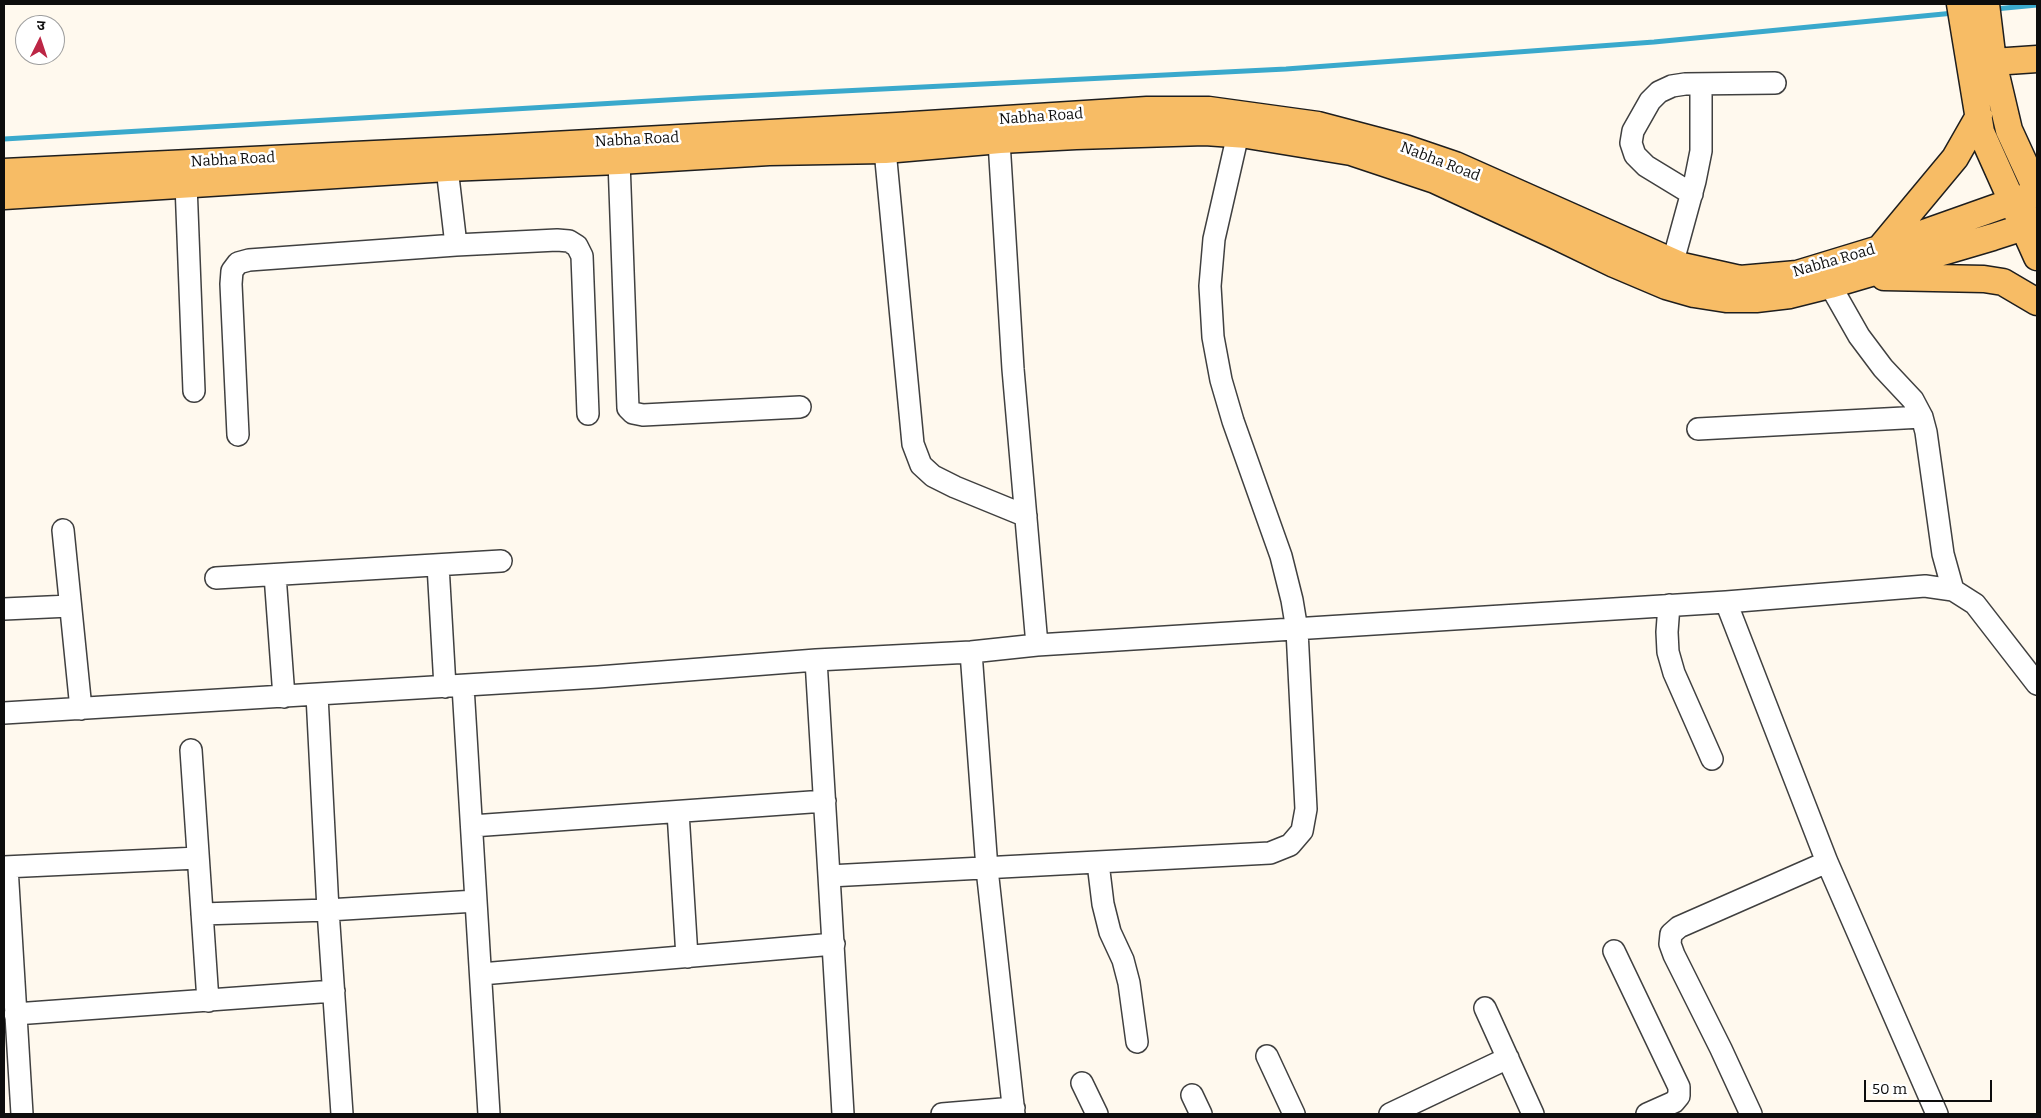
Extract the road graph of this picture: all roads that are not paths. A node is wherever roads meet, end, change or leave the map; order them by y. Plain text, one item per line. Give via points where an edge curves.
1 (1971, 10) edge
2 (2037, 59) edge
3 (1993, 62) junction
4 (1775, 83) dead end
5 (1701, 84) junction
6 (1979, 116) junction
7 (999, 130) junction
8 (1238, 134) junction
9 (885, 150) junction
10 (619, 161) junction
11 (447, 168) junction
12 (4, 172) edge
13 (186, 184) junction
14 (2037, 192) edge
15 (1692, 194) junction
16 (4, 196) edge
17 (2013, 201) junction
18 (2031, 224) edge
19 (456, 245) junction
20 (1879, 249) junction
21 (2037, 257) edge
22 (1669, 274) junction
23 (1861, 276) junction
24 (1830, 285) junction
25 (2037, 302) edge
26 (194, 391) dead end
27 (800, 407) dead end
28 (588, 414) dead end
29 (1922, 417) junction
30 (1698, 429) dead end
31 (238, 435) dead end
32 (1026, 516) junction
33 (63, 530) dead end
34 (501, 561) dead end
35 (438, 565) junction
36 (275, 575) junction
37 (216, 578) dead end
38 (1953, 590) junction
39 (1726, 602) junction
40 (1669, 605) junction
41 (70, 606) junction
42 (4, 609) edge
43 (1297, 630) junction
44 (1036, 645) junction
45 (971, 652) junction
46 (816, 660) junction
47 (2037, 684) edge
48 (454, 686) junction
49 (317, 695) junction
50 (284, 697) junction
51 (81, 709) junction
52 (4, 713) edge
53 (191, 750) dead end
54 (1712, 758) dead end
55 (825, 801) junction
56 (678, 812) junction
57 (472, 826) junction
58 (198, 858) junction
59 (1827, 862) junction
60 (1098, 863) junction
61 (5, 867) edge
62 (987, 869) junction
63 (829, 876) junction
64 (476, 901) junction
65 (328, 910) junction
66 (202, 914) junction
67 (834, 944) junction
68 (1614, 951) dead end
69 (687, 956) junction
70 (481, 974) junction
71 (334, 991) junction
72 (208, 1001) junction
73 (1485, 1008) dead end
74 (15, 1014) junction
75 (1137, 1042) dead end
76 (1266, 1056) dead end
77 (1508, 1058) junction
78 (1082, 1083) dead end
79 (1014, 1111) edge
80 (22, 1114) edge
81 (342, 1114) edge
82 (490, 1114) edge
83 (844, 1114) edge
84 (942, 1114) edge
85 (1097, 1114) edge
86 (1294, 1114) edge
87 (1390, 1114) edge
88 (1533, 1114) edge
89 (1648, 1114) edge
90 (1751, 1114) edge
91 (1937, 1114) edge

1 - 3 main road
1 - 6 main road
2 - 3 main road
3 - 14 main road via 2010,130
4 - 5 street
5 - 15 street via 1701,151
5 - 15 street via 1672,86 1659,92 1633,130 1631,143 1635,155 1646,166
6 - 17 main road via 1982,132
6 - 20 main road via 1955,158
7 - 8 main road, Nabha Road
7 - 9 main road, Nabha Road
7 - 12 main road, Nabha Road via 498,148
7 - 22 main road, Nabha Road via 1147,110 1209,110 1318,125 1406,148 1455,165
7 - 32 street
8 - 22 main road, Nabha Road via 1351,152 1435,180 1614,264
8 - 43 street via 1214,239 1210,286 1213,337 1233,421 1281,556
9 - 10 main road, Nabha Road via 769,152
9 - 32 street via 913,444 921,464 933,476
10 - 11 main road, Nabha Road
10 - 27 street via 628,408 633,414 643,415
11 - 13 main road, Nabha Road
11 - 19 street
13 - 16 main road, Nabha Road
13 - 26 street
14 - 17 main road, Nabha Road
15 - 22 street
17 - 18 main road
17 - 20 main road, Nabha Road
18 - 21 main road
18 - 23 main road, Nabha Road
19 - 28 street via 557,240 577,246 582,256
19 - 31 street via 238,263 232,271 231,284
20 - 22 main road, Nabha Road via 1797,274 1740,279 1712,273
22 - 24 main road, Nabha Road via 1694,294 1726,299 1790,295
23 - 24 main road, Nabha Road
23 - 25 main road via 1984,279 2003,282
24 - 29 street via 1859,336 1913,400
29 - 30 street
29 - 38 street via 1943,554
32 - 44 street
33 - 41 street
34 - 35 street
35 - 36 street
35 - 48 street
36 - 37 street
36 - 50 street
38 - 39 street via 1925,586
38 - 47 street via 1975,604
39 - 40 street
39 - 59 street
40 - 43 street
40 - 54 street via 1668,652 1674,673
41 - 42 street
41 - 51 street
43 - 44 street
43 - 60 street via 1306,809 1302,831 1290,845 1270,853
44 - 45 street
45 - 46 street
45 - 62 street
46 - 48 street
46 - 55 street
48 - 49 street
48 - 57 street
49 - 50 street
49 - 65 street
50 - 51 street
51 - 52 street
53 - 58 street
55 - 56 street
55 - 63 street
56 - 57 street
56 - 69 street
57 - 64 street
58 - 61 street
58 - 66 street
59 - 90 street via 1679,927 1671,934 1674,955
59 - 91 street
60 - 62 street
60 - 75 street via 1110,932 1129,983
61 - 74 street
62 - 63 street
62 - 79 street
63 - 67 street
64 - 65 street
64 - 70 street
65 - 66 street
65 - 71 street
66 - 72 street
67 - 69 street
67 - 83 street
68 - 89 street via 1679,1087 1679,1096 1674,1102
69 - 70 street
70 - 82 street
71 - 72 street
71 - 81 street
72 - 74 street
73 - 77 street
74 - 80 street
76 - 86 street
77 - 87 street
77 - 88 street
78 - 85 street
79 - 84 street

